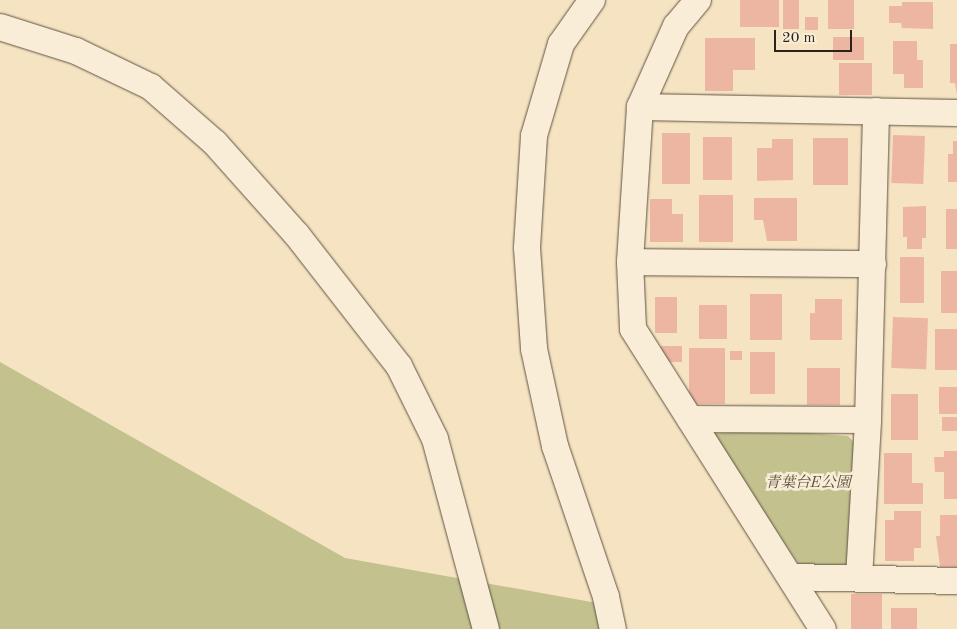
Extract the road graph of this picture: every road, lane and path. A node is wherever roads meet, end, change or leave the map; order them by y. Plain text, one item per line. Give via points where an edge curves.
1 (592, 0) edge
2 (698, 0) edge
3 (0, 27) edge
4 (640, 107) junction
5 (876, 112) junction
6 (957, 113) edge
7 (630, 262) junction
8 (873, 264) junction
9 (690, 418) junction
10 (868, 420) junction
11 (793, 576) junction
12 (859, 578) junction
13 (957, 581) edge
14 (486, 629) edge
15 (613, 629) edge
16 (823, 629) edge

1 - 15 street via 561,44 534,136 527,248 534,349 555,446 606,597
2 - 4 street via 676,26
3 - 14 street via 76,52 151,88 216,143 297,234 399,366 431,431
4 - 5 street
4 - 7 street
5 - 6 street
5 - 8 street
7 - 8 street
7 - 9 street via 633,329
8 - 10 street
9 - 10 street
9 - 11 street
10 - 12 street
11 - 12 street
11 - 16 street
12 - 13 street

